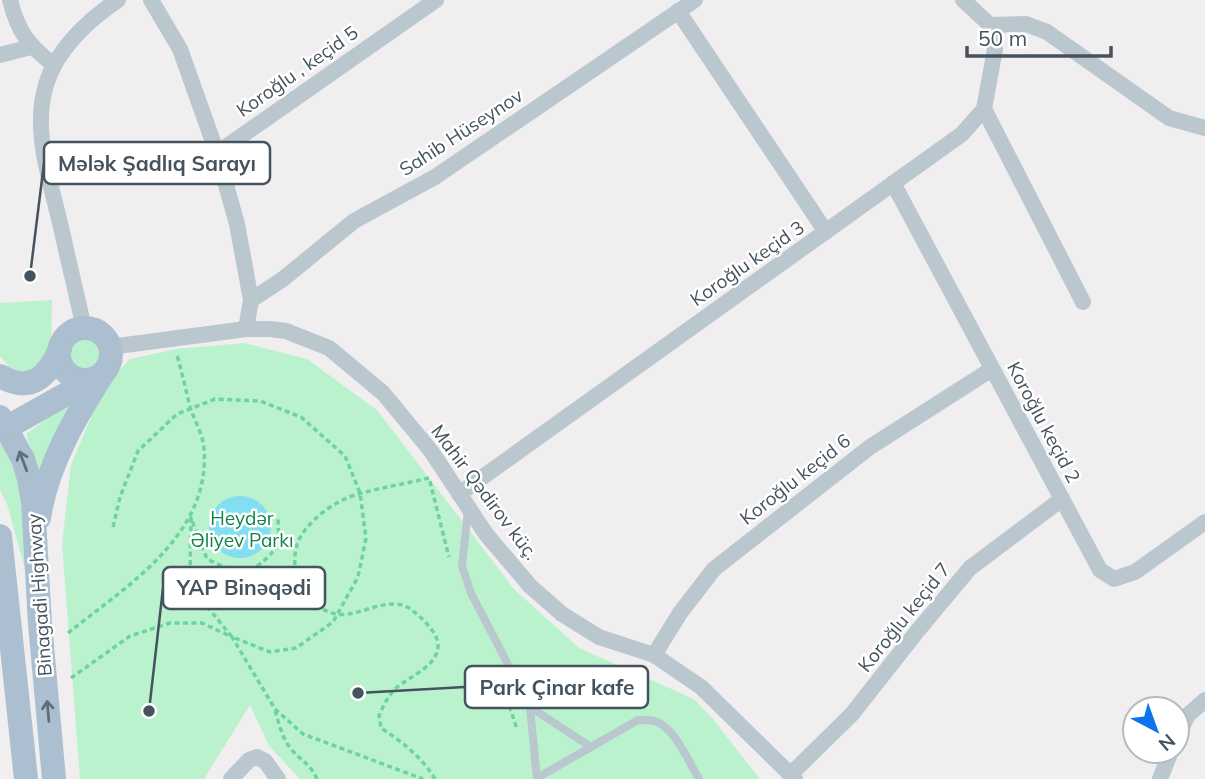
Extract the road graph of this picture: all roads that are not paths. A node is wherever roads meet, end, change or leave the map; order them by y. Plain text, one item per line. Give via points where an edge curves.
1 (10, 0) edge
2 (118, 0) edge
3 (150, 0) edge
4 (436, 0) edge
5 (695, 0) edge
6 (963, 0) edge
7 (678, 11) junction
8 (990, 25) junction
9 (32, 47) junction
10 (0, 55) edge
11 (54, 65) junction
12 (984, 109) junction
13 (1205, 128) edge
14 (217, 153) junction
15 (893, 183) junction
16 (826, 232) junction
17 (251, 300) junction
18 (1083, 302) dead end
19 (84, 328) junction
20 (246, 329) junction
21 (60, 349) junction
22 (104, 364) junction
23 (992, 369) junction
24 (0, 376) edge
25 (2, 424) edge
26 (1062, 499) junction
27 (464, 500) junction
28 (1205, 523) edge
29 (0, 536) edge
30 (36, 540) junction
31 (7, 643) edge
32 (654, 655) junction
33 (1205, 700) edge
34 (530, 707) junction
35 (1191, 712) edge
36 (591, 747) junction
37 (793, 777) edge
38 (537, 778) edge
39 (26, 779) edge
40 (54, 779) edge
41 (231, 779) edge
42 (278, 779) edge
43 (699, 779) edge

1 - 9 street
2 - 11 street via 84,27
3 - 14 street via 180,49
4 - 14 street, Koroğlu , keçid 5
5 - 7 street, Sahib Hüseynov
6 - 8 street
7 - 16 street
7 - 17 street, Sahib Hüseynov via 435,177 354,221
8 - 12 street via 995,49
8 - 13 street via 1026,24 1047,32 1169,118
9 - 10 street
9 - 11 street
11 - 19 street via 41,106 44,154
12 - 15 street, Koroğlu keçid 3 via 962,134
12 - 18 street
14 - 17 street
15 - 16 street, Koroğlu keçid 3
15 - 23 street, Koroğlu keçid 2
16 - 27 street, Koroğlu keçid 3
17 - 20 street
19 - 21 main road via 68,334
19 - 22 main road via 100,333
20 - 22 street, Mahir Qədirov küç. via 174,339
20 - 27 street, Mahir Qədirov küç. via 286,331 329,348 355,368 383,393
21 - 22 main road via 60,360 80,379
21 - 24 main road via 53,365 37,381 15,383
22 - 25 main road
22 - 30 main road via 55,463
23 - 26 street, Koroğlu keçid 2
23 - 32 street, Koroğlu keçid 6 via 870,447 714,569
30 -> 25 main road, Binagadi Highway via 29,479
26 - 28 street, Koroğlu keçid 2 via 1100,570 1114,579 1135,572
26 - 37 street, Koroğlu keçid 7 via 970,568 852,714
27 - 32 street, Mahir Qədirov küç. via 530,586 562,614 598,637
27 - 34 lane via 462,566 471,593
29 - 31 main road, Binagadi Highway
40 -> 30 main road, Binagadi Highway
31 - 39 main road, Binagadi Highway
32 - 37 street, Mahir Qədirov küç. via 701,687
33 - 35 street
34 - 36 lane
34 - 38 lane
36 - 38 lane
36 - 43 lane via 638,720 654,721 674,738
41 - 42 street via 248,760 257,757

